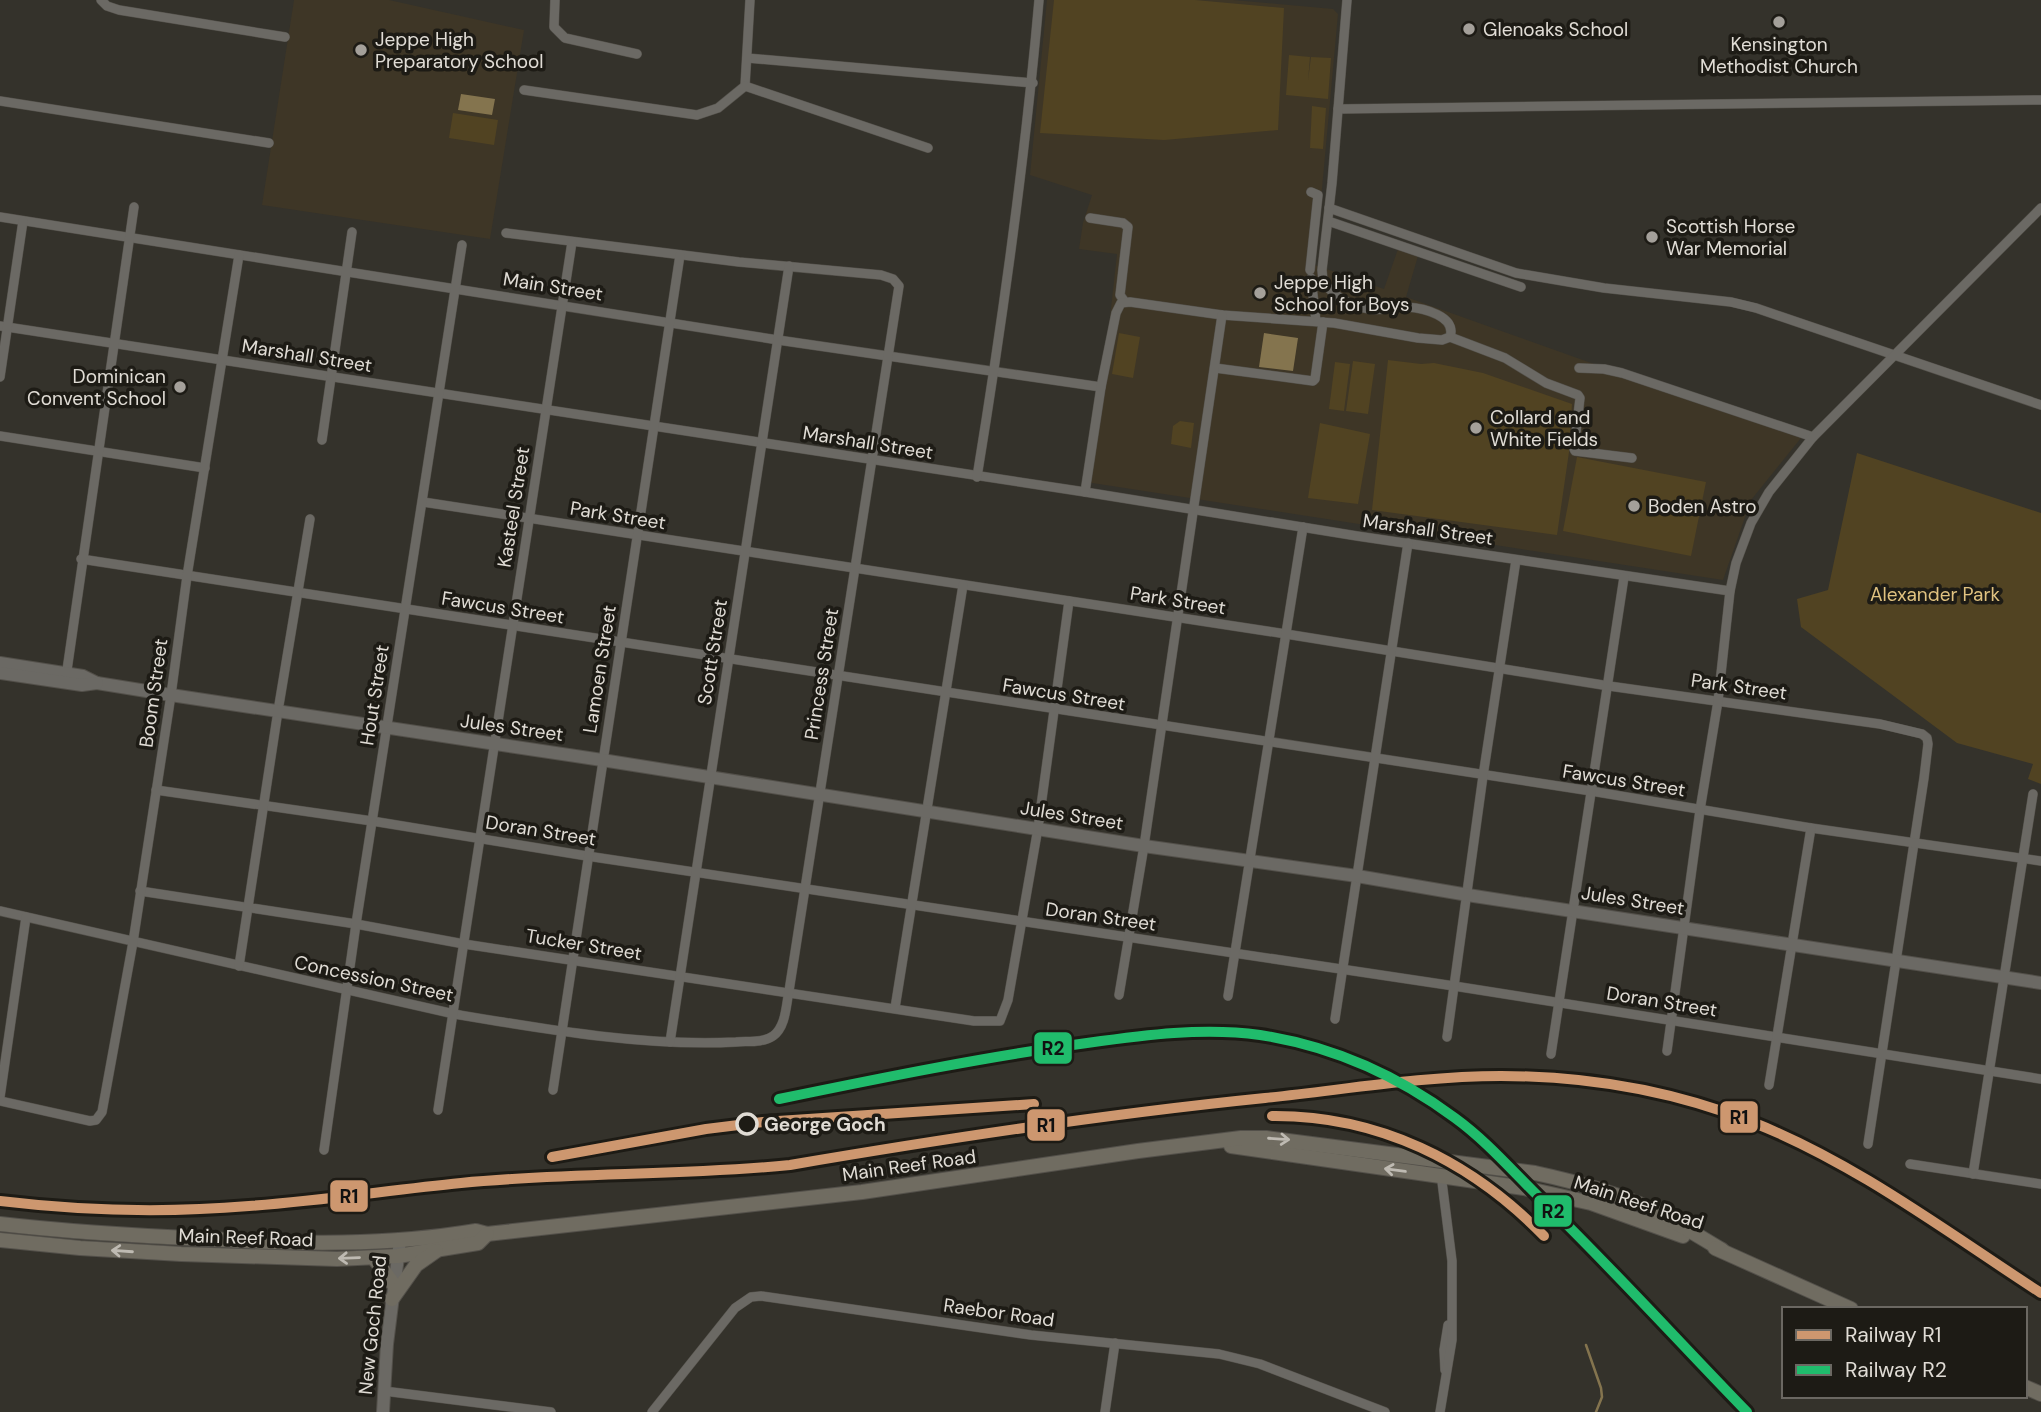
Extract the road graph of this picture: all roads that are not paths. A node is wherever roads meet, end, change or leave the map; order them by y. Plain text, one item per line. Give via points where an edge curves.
1 (102, 0) edge
2 (555, 0) edge
3 (751, 0) edge
4 (1039, 0) edge
5 (1347, 0) edge
6 (285, 37) dead end
7 (637, 54) dead end
8 (747, 58) junction
9 (1033, 83) junction
10 (746, 86) junction
11 (524, 90) dead end
12 (2041, 100) edge
13 (0, 101) edge
14 (1338, 109) junction
15 (270, 143) dead end
16 (928, 148) dead end
17 (1311, 192) dead end
18 (134, 207) dead end
19 (1329, 208) junction
20 (2041, 208) edge
21 (0, 217) edge
22 (1090, 218) dead end
23 (23, 221) junction
24 (1328, 221) junction
25 (352, 232) dead end
26 (506, 233) dead end
27 (129, 239) junction
28 (572, 242) junction
29 (462, 246) dead end
30 (680, 255) junction
31 (239, 256) junction
32 (789, 267) junction
33 (346, 271) junction
34 (1521, 287) dead end
35 (454, 288) junction
36 (1125, 302) junction
37 (563, 305) junction
38 (1222, 315) junction
39 (1319, 321) junction
40 (670, 322) junction
41 (4, 326) edge
42 (1450, 337) junction
43 (778, 340) junction
44 (115, 344) junction
45 (888, 355) junction
46 (1893, 356) junction
47 (223, 359) junction
48 (1214, 368) junction
49 (1579, 368) dead end
50 (994, 370) junction
51 (0, 376) edge
52 (330, 377) junction
53 (1101, 387) junction
54 (438, 393) junction
55 (2041, 405) edge
56 (546, 410) junction
57 (654, 426) junction
58 (0, 436) edge
59 (1813, 437) junction
60 (322, 440) dead end
61 (762, 443) junction
62 (99, 452) junction
63 (1632, 458) dead end
64 (872, 461) junction
65 (205, 468) junction
66 (977, 477) junction
67 (1085, 492) junction
68 (422, 502) junction
69 (1194, 510) junction
70 (310, 519) dead end
71 (528, 519) junction
72 (1303, 527) junction
73 (637, 536) junction
74 (1408, 543) junction
75 (745, 552) junction
76 (81, 559) junction
77 (1516, 559) junction
78 (855, 569) junction
79 (187, 576) junction
80 (1624, 576) junction
81 (963, 585) junction
82 (1730, 591) junction
83 (298, 592) junction
84 (1069, 601) junction
85 (405, 609) junction
86 (1178, 618) junction
87 (512, 626) junction
88 (1286, 634) junction
89 (622, 642) junction
90 (1392, 651) junction
91 (729, 658) junction
92 (0, 663) edge
93 (1499, 669) junction
94 (0, 673) edge
95 (838, 677) junction
96 (66, 678) junction
97 (1609, 686) junction
98 (945, 693) junction
99 (171, 695) junction
100 (1718, 701) junction
101 (1054, 710) junction
102 (278, 711) junction
103 (387, 727) junction
104 (1162, 727) junction
105 (1267, 742) junction
106 (496, 743) junction
107 (1376, 758) junction
108 (602, 760) junction
109 (1483, 776) junction
110 (710, 778) junction
111 (156, 790) junction
112 (1591, 791) junction
113 (820, 794) junction
114 (2034, 794) dead end
115 (264, 806) junction
116 (1700, 810) junction
117 (926, 811) junction
118 (372, 821) junction
119 (1038, 828) junction
120 (1811, 828) junction
121 (481, 838) junction
122 (1914, 843) junction
123 (1144, 846) junction
124 (587, 856) junction
125 (1250, 859) junction
126 (2024, 859) junction
127 (2041, 861) edge
128 (695, 872) junction
129 (1357, 876) junction
130 (804, 889) junction
131 (141, 891) junction
132 (1468, 895) junction
133 (911, 905) junction
134 (248, 909) junction
135 (1574, 910) junction
136 (0, 911) edge
137 (26, 918) junction
138 (1021, 921) junction
139 (356, 924) junction
140 (1684, 929) junction
141 (1128, 937) junction
142 (133, 942) junction
143 (464, 944) junction
144 (1791, 944) junction
145 (1235, 954) junction
146 (572, 960) junction
147 (1896, 961) junction
148 (239, 966) junction
149 (1343, 971) junction
150 (679, 977) junction
151 (2004, 977) junction
152 (2041, 983) edge
153 (1454, 986) junction
154 (348, 990) junction
155 (789, 991) junction
156 (1119, 995) dead end
157 (1227, 996) dead end
158 (1558, 1003) junction
159 (895, 1008) junction
160 (454, 1014) junction
161 (1335, 1019) dead end
162 (1672, 1021) junction
163 (562, 1030) junction
164 (1776, 1036) junction
165 (1447, 1037) dead end
166 (745, 1041) joint
167 (670, 1042) junction
168 (1667, 1051) dead end
169 (1551, 1054) dead end
170 (1882, 1055) junction
171 (1989, 1071) junction
172 (2041, 1079) edge
173 (1769, 1085) dead end
174 (553, 1090) dead end
175 (0, 1099) edge
176 (438, 1110) dead end
177 (1868, 1144) dead end
178 (324, 1150) dead end
179 (1910, 1164) dead end
180 (1440, 1169) junction
181 (1973, 1174) junction
182 (2041, 1184) edge
183 (0, 1224) edge
184 (486, 1234) junction
185 (0, 1240) edge
186 (399, 1248) junction
187 (440, 1248) junction
188 (374, 1258) junction
189 (393, 1292) junction
190 (1847, 1307) edge
191 (1115, 1343) junction
192 (384, 1391) junction
193 (383, 1412) edge
194 (551, 1412) edge
195 (652, 1412) edge
196 (1105, 1412) edge
197 (1385, 1412) edge
198 (1440, 1412) edge

1 - 6 street via 125,11
2 - 7 street via 554,27 565,38
3 - 8 street
4 - 9 street
5 - 14 street
8 - 9 street
8 - 10 street
9 - 50 street
10 - 11 street via 719,108 697,115
10 - 16 street
12 - 14 street
13 - 15 street
14 - 19 street
17 - 39 street via 1318,195 1311,274
18 - 27 street
19 - 24 street
19 - 46 street via 1516,273 1743,304
20 - 46 street
21 - 23 street, Main Street
22 - 36 street via 1128,227 1120,295
23 - 27 street, Main Street
23 - 41 street
24 - 34 street
24 - 42 street via 1322,270 1326,285 1342,299 1368,309 1422,309 1450,324
25 - 33 street
26 - 28 street
27 - 31 street, Main Street
27 - 44 street
28 - 30 street
28 - 37 street, Kasteel Street
29 - 35 street, Hout Street
30 - 32 street
30 - 40 street, Lamoen Street
31 - 33 street, Main Street
31 - 47 street, Boom Street
32 - 43 street, Scott Street
32 - 45 street, Princess Street via 893,279 899,286
33 - 35 street, Main Street
33 - 52 street
35 - 37 street, Main Street
35 - 54 street, Hout Street
36 - 38 street
36 - 53 street via 1116,313
37 - 40 street, Main Street
37 - 56 street, Kasteel Street
38 - 39 street
38 - 48 street
39 - 42 street via 1418,338
39 - 48 street via 1313,381
40 - 43 street, Main Street
40 - 57 street, Lamoen Street
41 - 44 street, Marshall Street
41 - 51 street
42 - 63 street via 1505,358 1546,383 1578,395 1576,451
43 - 45 street, Main Street
43 - 61 street, Scott Street
44 - 47 street, Marshall Street
44 - 62 street
45 - 50 street, Main Street
45 - 64 street, Princess Street
46 - 55 street
46 - 59 street
47 - 52 street, Marshall Street
47 - 65 street, Boom Street
48 - 69 street
49 - 59 street via 1622,373
50 - 53 street, Main Street
50 - 66 street
52 - 54 street, Marshall Street
52 - 60 street
53 - 67 street
54 - 56 street, Marshall Street
54 - 68 street, Hout Street
56 - 57 street, Marshall Street
56 - 71 street, Kasteel Street
57 - 61 street, Marshall Street
57 - 73 street, Lamoen Street
58 - 62 street
59 - 82 street via 1758,509 1742,544
61 - 64 street, Marshall Street
61 - 75 street, Scott Street
62 - 65 street
62 - 76 street
64 - 66 street, Marshall Street
64 - 78 street, Princess Street
65 - 79 street, Boom Street
66 - 67 street, Marshall Street
67 - 69 street, Marshall Street
68 - 71 street, Park Street
68 - 85 street, Hout Street
69 - 72 street, Marshall Street
69 - 86 street
70 - 83 street
71 - 73 street, Park Street
71 - 87 street, Kasteel Street
72 - 74 street, Marshall Street
72 - 88 street
73 - 75 street, Park Street
73 - 89 street, Lamoen Street
74 - 77 street, Marshall Street
74 - 90 street
75 - 78 street, Park Street
75 - 91 street, Scott Street
76 - 79 street, Fawcus Street
76 - 96 street
77 - 80 street, Marshall Street
77 - 93 street
78 - 81 street, Park Street
78 - 95 street, Princess Street
79 - 83 street, Fawcus Street
79 - 99 street, Boom Street
80 - 82 street, Marshall Street
80 - 97 street
81 - 84 street, Park Street
81 - 98 street
82 - 100 street
83 - 85 street, Fawcus Street
83 - 102 street
84 - 86 street, Park Street
84 - 101 street
85 - 87 street, Fawcus Street
85 - 103 street, Hout Street
86 - 88 street, Park Street
86 - 104 street
87 - 89 street, Fawcus Street
87 - 106 street, Kasteel Street
88 - 90 street, Park Street
88 - 105 street
89 - 91 street, Fawcus Street
89 - 108 street, Lamoen Street
90 - 93 street, Park Street
90 - 107 street
91 - 95 street, Fawcus Street
91 - 110 street, Scott Street
92 - 96 main road, Jules Street
93 - 97 street, Park Street
93 - 109 street
94 - 96 main road, Jules Street
95 - 98 street, Fawcus Street
95 - 113 street, Princess Street
96 - 99 main road, Jules Street via 82,685 97,683
97 - 100 street, Park Street
97 - 112 street
98 - 101 street, Fawcus Street
98 - 117 street
99 - 102 main road, Jules Street
99 - 111 street, Boom Street
100 - 116 street
100 - 122 street, Park Street via 1880,724 1927,738
101 - 104 street, Fawcus Street
101 - 119 street
102 - 103 main road, Jules Street
102 - 115 street
103 - 106 main road, Jules Street
103 - 118 street, Hout Street
104 - 105 street, Fawcus Street
104 - 123 street
105 - 107 street, Fawcus Street
105 - 125 street
106 - 108 main road, Jules Street
106 - 121 street, Kasteel Street
107 - 109 street, Fawcus Street
107 - 129 street
108 - 110 main road, Jules Street
108 - 124 street, Lamoen Street
109 - 112 street, Fawcus Street
109 - 132 street
110 - 113 main road, Jules Street
110 - 128 street, Scott Street
111 - 115 street, Doran Street
111 - 131 street, Boom Street
112 - 116 street, Fawcus Street
112 - 135 street
113 - 117 main road, Jules Street
113 - 130 street, Princess Street
114 - 126 street
115 - 118 street, Doran Street
115 - 134 street
116 - 120 street, Fawcus Street
116 - 140 street
117 - 119 main road, Jules Street
117 - 133 street
118 - 121 street, Doran Street
118 - 139 street, Hout Street
119 - 123 main road, Jules Street
119 - 138 street
120 - 122 street, Fawcus Street
120 - 144 street
121 - 124 street, Doran Street
121 - 143 street, Kasteel Street
122 - 126 street, Fawcus Street
122 - 147 street
123 - 125 main road, Jules Street
123 - 141 street
124 - 128 street, Doran Street
124 - 146 street, Lamoen Street
125 - 129 main road, Jules Street
125 - 145 street
126 - 127 street, Fawcus Street
126 - 151 street
128 - 130 street, Doran Street
128 - 150 street, Scott Street
129 - 132 main road, Jules Street
129 - 149 street
130 - 133 street, Doran Street
130 - 155 street, Princess Street
131 - 134 street, Tucker Street
131 - 142 street, Boom Street
132 - 135 main road, Jules Street
132 - 153 street
133 - 138 street, Doran Street
133 - 159 street
134 - 139 street, Tucker Street
134 - 148 street
135 - 140 main road, Jules Street
135 - 158 street
136 - 137 street, Concession Street
137 - 142 street, Concession Street
137 - 175 street
138 - 141 street, Doran Street
138 - 159 street, Tucker Street via 1003,1018 996,1022
139 - 143 street, Tucker Street
139 - 154 street, Hout Street
140 - 144 main road, Jules Street
140 - 162 street
141 - 145 street, Doran Street
141 - 156 street
142 - 148 street, Concession Street
142 - 175 street, Boom Street via 102,1112 96,1120
143 - 146 street, Tucker Street
143 - 160 street, Kasteel Street
144 - 147 main road, Jules Street
144 - 164 street
145 - 149 street, Doran Street
145 - 157 street
146 - 150 street, Tucker Street
146 - 163 street, Lamoen Street
147 - 151 main road, Jules Street
147 - 170 street
148 - 154 street, Concession Street
149 - 153 street, Doran Street
149 - 161 street
150 - 155 street, Tucker Street
150 - 167 street, Scott Street
151 - 152 main road, Jules Street
151 - 171 street
153 - 158 street, Doran Street
153 - 165 street
154 - 160 street, Concession Street
154 - 178 street, Hout Street
155 - 159 street, Tucker Street
155 - 166 street, Princess Street via 776,1034
158 - 162 street, Doran Street
158 - 169 street
160 - 163 street, Concession Street
160 - 176 street, Kasteel Street
162 - 164 street, Doran Street
162 - 168 street
163 - 167 street, Concession Street
163 - 174 street, Lamoen Street
164 - 170 street, Doran Street
164 - 173 street
166 - 167 street, Concession Street
170 - 171 street, Doran Street
170 - 177 street
171 - 172 street, Doran Street
171 - 181 street
179 - 181 street
180 - 184 main road, Main Reef Road via 1211,1143 862,1192
180 - 190 main road, Main Reef Road via 1495,1176 1591,1203 1722,1250
180 - 198 street via 1452,1261 1450,1360
181 - 182 street
183 - 186 main road, Main Reef Road
184 - 186 main road, Main Reef Road via 476,1231
184 - 187 main road, Main Reef Road via 478,1242
188 -> 185 main road, Main Reef Road via 181,1254
186 - 187 main road, Main Reef Road
186 - 188 main road, Main Reef Road
186 - 189 main road, New Goch Road
187 - 189 main road via 416,1265
188 - 189 main road
189 - 192 main road, New Goch Road
191 - 195 street, Raebor Road via 751,1297 722,1324
191 - 196 street
191 - 197 street, Raebor Road via 1260,1364
192 - 193 main road, New Goch Road
192 - 194 street

